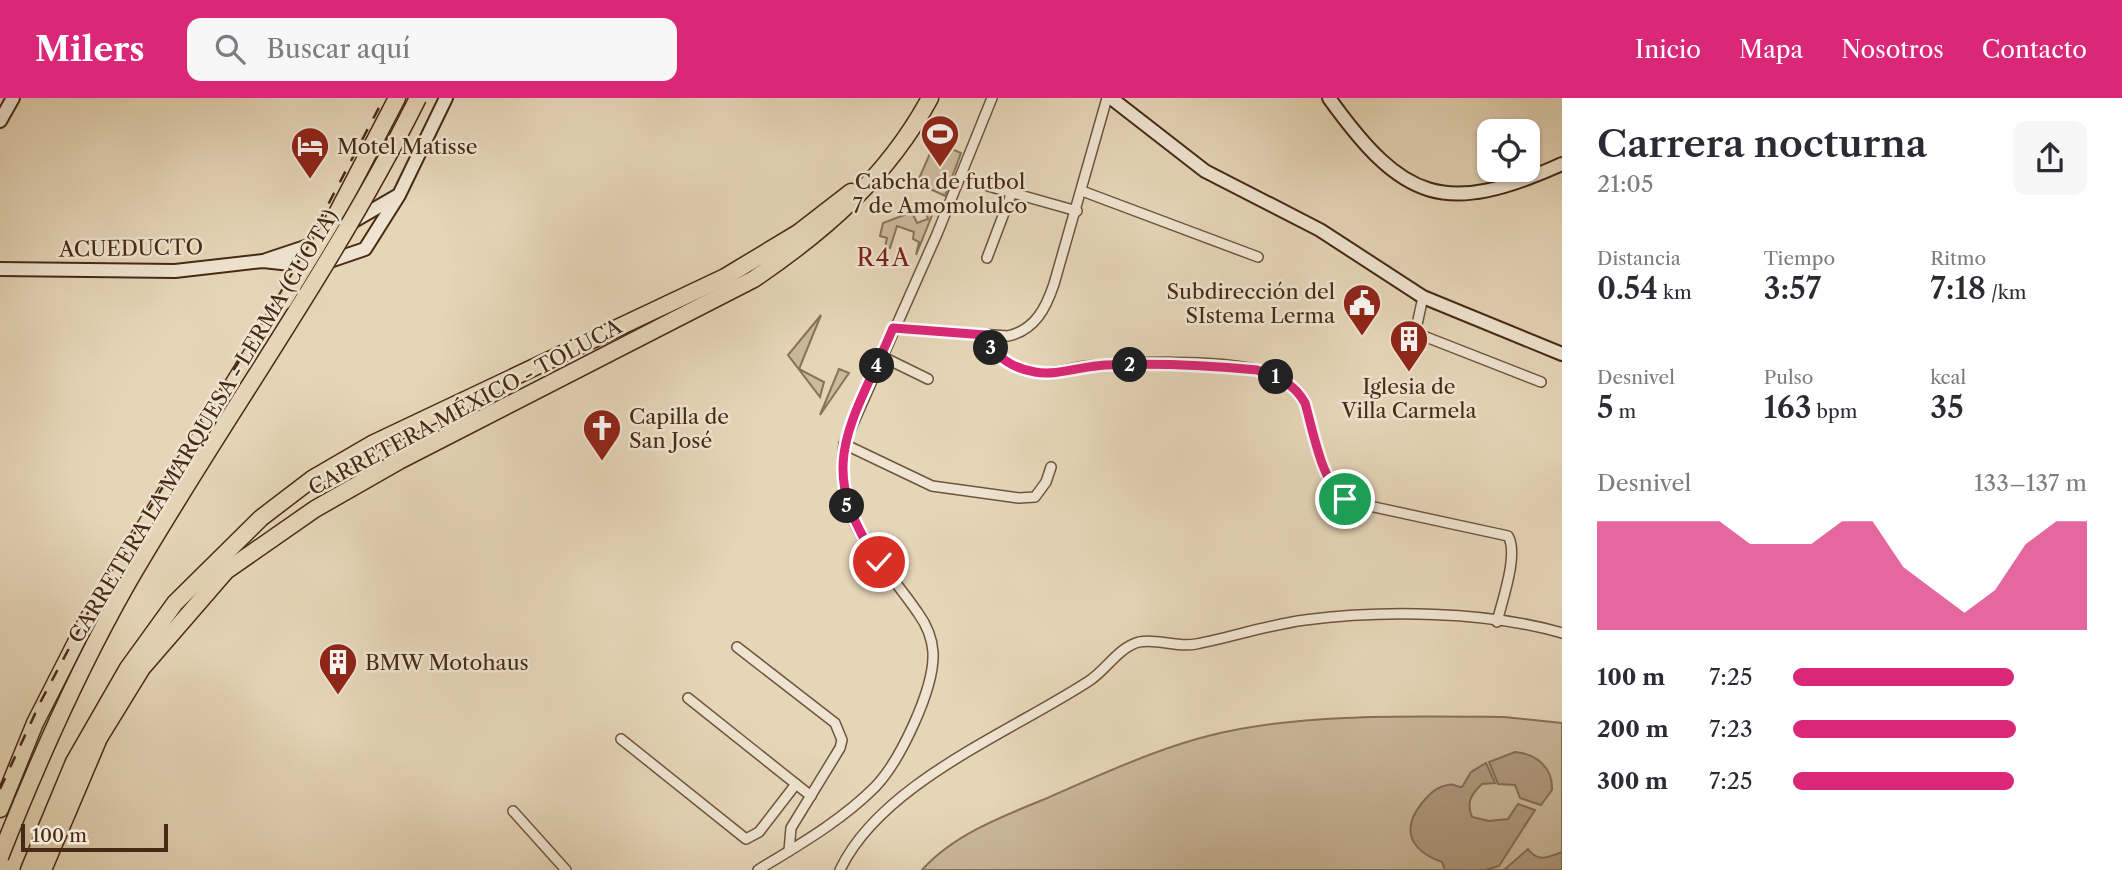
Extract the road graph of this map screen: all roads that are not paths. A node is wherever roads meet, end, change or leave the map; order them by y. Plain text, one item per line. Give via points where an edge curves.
1 (13, 98) edge
2 (397, 98) edge
3 (418, 98) edge
4 (446, 98) edge
5 (930, 98) edge
6 (992, 98) edge
7 (1109, 98) edge
8 (1329, 98) edge
9 (0, 121) edge
10 (1562, 164) edge
11 (877, 177) junction
12 (988, 186) dead end
13 (1082, 191) junction
14 (1012, 192) junction
15 (398, 195) junction
16 (1077, 211) junction
17 (333, 221) joint
18 (1258, 257) dead end
19 (987, 258) dead end
20 (263, 261) junction
21 (0, 269) edge
22 (1423, 297) junction
23 (284, 302) joint
24 (893, 328) junction
25 (986, 335) junction
26 (1562, 354) edge
27 (881, 356) junction
28 (928, 379) dead end
29 (1541, 382) dead end
30 (844, 444) junction
31 (1051, 467) dead end
32 (1497, 622) junction
33 (1562, 633) edge
34 (737, 647) dead end
35 (688, 698) dead end
36 (621, 738) dead end
37 (796, 784) junction
38 (811, 796) junction
39 (0, 809) edge
40 (513, 811) dead end
41 (789, 851) junction
42 (0, 857) edge
43 (29, 870) edge
44 (43, 870) edge
45 (566, 870) edge
46 (758, 870) edge
47 (840, 870) edge

1 - 9 main road
2 - 17 highway
3 - 42 highway, CARRETERA LA MARQUESA - LERMA (CUOTA), bridge via 341,239 128,583 65,700
4 - 15 main road
5 - 11 highway
6 - 24 street
7 - 13 street
7 - 22 main road via 1205,171 1320,230
8 - 10 main road via 1358,139 1388,169 1424,188 1457,194 1488,192
11 - 43 highway via 770,252 725,277 418,421 312,480 232,544 175,603 97,716
11 - 44 highway, CARRETERA MÉXICO - TOLUCA via 821,231 754,279 399,461 315,509 226,571 142,668 99,738
12 - 14 street
13 - 16 street
13 - 18 street
14 - 16 street
14 - 19 street
15 - 20 main road via 314,244
15 - 20 main road via 365,248 324,263
16 - 25 street via 1046,309 1019,334
17 - 23 main road, bridge
20 - 21 main road, ACUEDUCTO via 175,271
22 - 26 main road
22 - 29 street via 1416,329 1421,335
23 - 39 highway via 89,619 35,723
24 - 25 street
24 - 27 street
25 - 32 street via 1000,359 1035,372 1107,365 1204,365 1257,370 1284,380 1305,403 1328,478 1340,496 1508,536 1513,543 1511,563
27 - 28 street
27 - 30 street
30 - 31 street via 932,486 1019,498 1035,497
30 - 41 street via 841,473 847,507 860,534 919,614 933,655 921,705 888,770 854,806
32 - 33 street
32 - 47 street via 1368,614 1303,621 1195,645 1139,642 1090,681 915,786 869,825
34 - 38 street via 835,723 840,732 840,748
35 - 37 street
36 - 37 street via 746,839 759,832
37 - 38 street
38 - 41 street via 791,828
40 - 45 street
41 - 46 street

